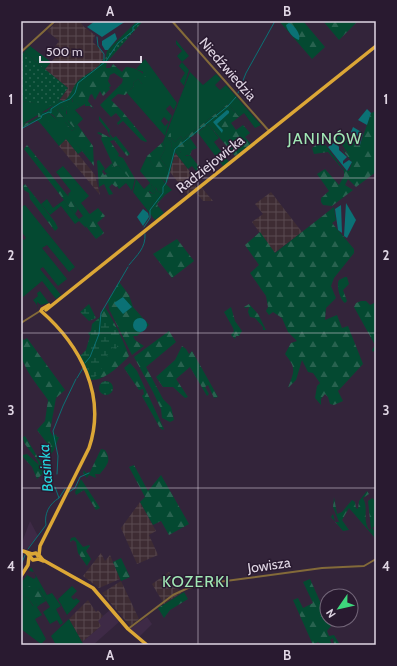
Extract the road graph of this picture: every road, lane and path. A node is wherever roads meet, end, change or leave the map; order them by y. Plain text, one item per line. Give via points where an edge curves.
1 (55, 21) edge
2 (172, 21) edge
3 (376, 46) edge
4 (21, 52) edge
5 (269, 131) junction
6 (59, 300) junction
7 (52, 305) junction
8 (44, 311) junction
9 (51, 319) junction
10 (21, 323) edge
11 (39, 547) junction
12 (24, 551) edge
13 (34, 556) junction
14 (376, 559) edge
15 (43, 560) junction
16 (29, 564) junction
17 (21, 576) edge
18 (128, 629) junction
19 (147, 645) edge

1 - 4 street
2 - 5 street, Niedźwiedzia
3 - 5 main road, Radziejowicka
5 - 6 main road, Radziejowicka
6 - 7 main road, Radziejowicka
6 - 8 main road, Radziejowicka
7 - 8 main road, Radziejowicka
7 - 9 main road via 48,310
8 - 9 main road
8 - 10 street
9 - 11 main road via 78,354 86,369 94,396 95,418 86,452
11 - 12 main road via 32,551
11 - 13 main road
11 - 15 main road via 39,555
12 - 13 main road
12 - 16 main road via 29,557
13 - 15 main road
13 - 16 main road
14 - 18 street, Jowisza via 364,566 322,568 188,588
15 - 16 main road
15 - 18 main road via 93,588
16 - 17 main road
18 - 19 main road

